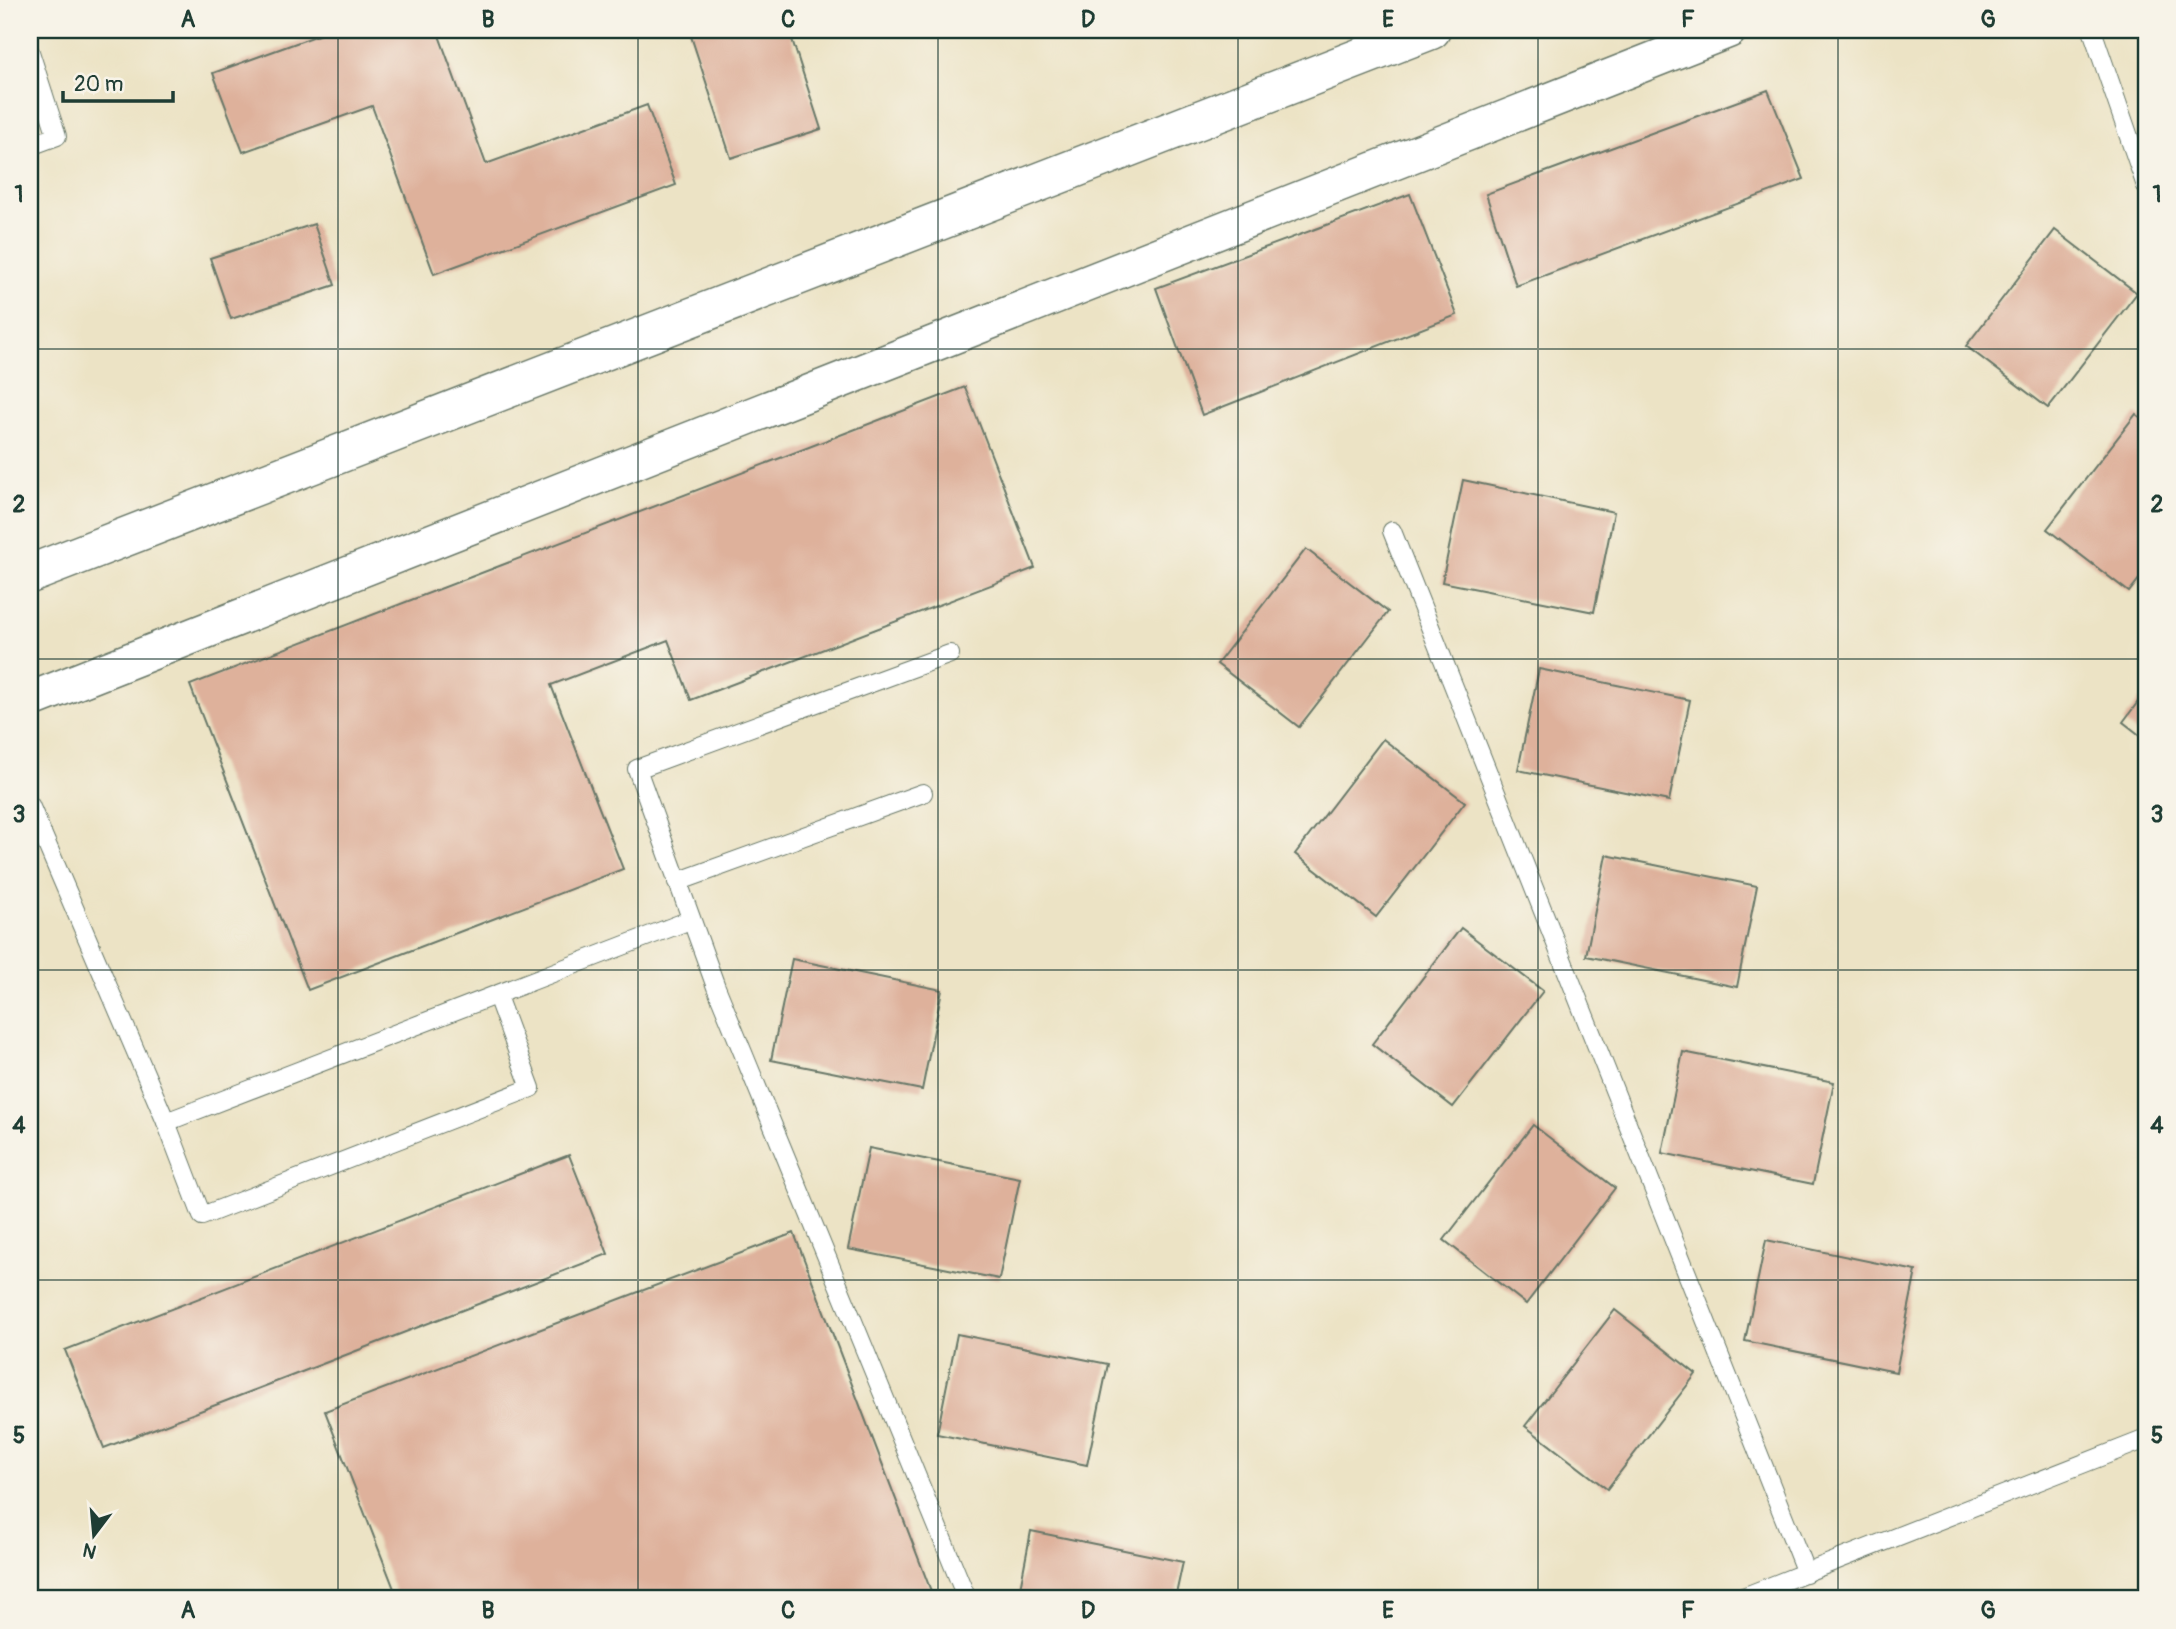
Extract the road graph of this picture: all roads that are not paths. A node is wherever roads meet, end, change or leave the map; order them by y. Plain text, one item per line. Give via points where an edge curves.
1 (1728, 30) edge
2 (2092, 30) edge
3 (1412, 33) edge
4 (30, 52) edge
5 (30, 146) edge
6 (2146, 186) edge
7 (1392, 531) dead end
8 (30, 574) edge
9 (950, 654) dead end
10 (30, 700) edge
11 (923, 793) dead end
12 (30, 805) edge
13 (677, 882) junction
14 (690, 920) junction
15 (497, 996) junction
16 (166, 1122) junction
17 (2146, 1439) edge
18 (1806, 1573) junction
19 (967, 1599) edge
20 (1738, 1599) edge

1 - 10 street
2 - 6 lane
3 - 8 street
4 - 5 lane via 57,136
7 - 18 lane
9 - 13 lane via 637,769
11 - 13 lane
12 - 16 lane
13 - 14 lane
14 - 15 lane
14 - 19 lane
15 - 16 lane
15 - 16 lane via 531,1088 202,1216
17 - 18 lane
18 - 20 lane

